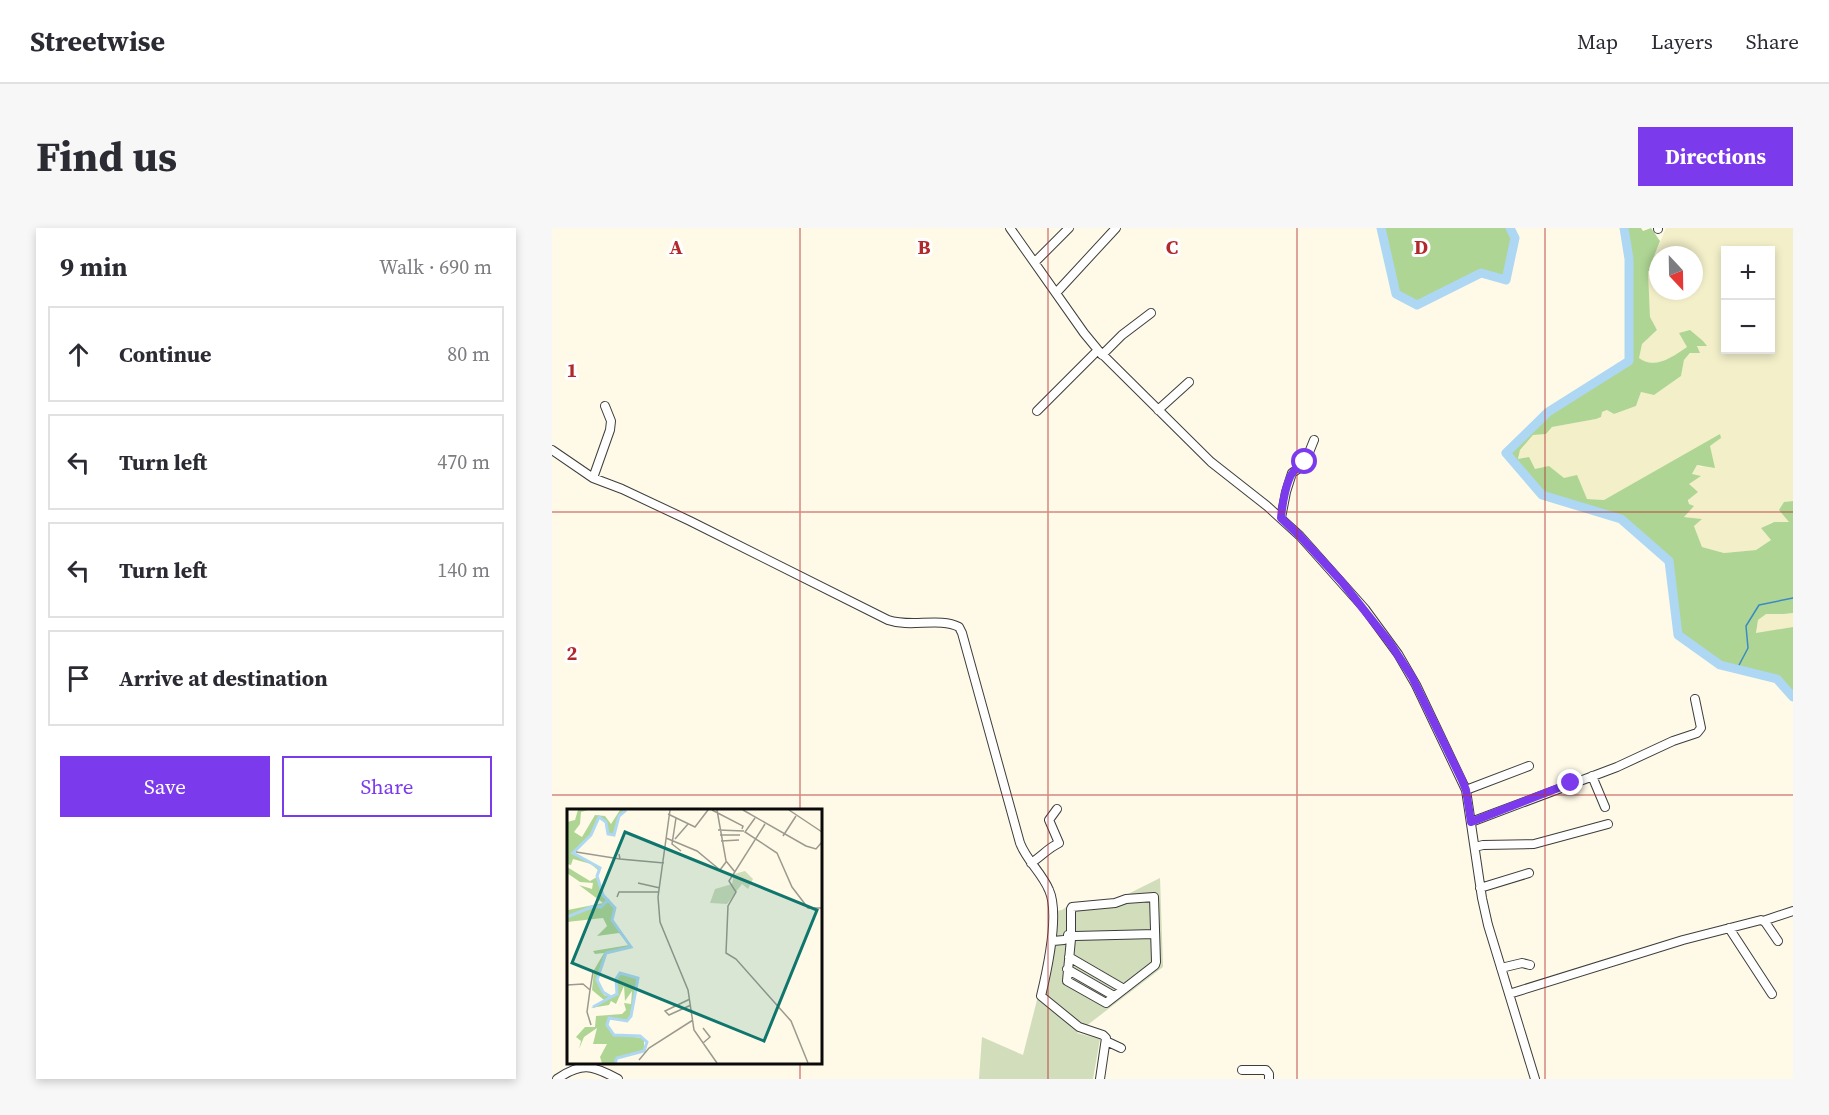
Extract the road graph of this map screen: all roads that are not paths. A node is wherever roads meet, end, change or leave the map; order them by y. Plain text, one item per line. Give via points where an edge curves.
1 (1010, 228) edge
2 (1070, 228) edge
3 (1116, 228) edge
4 (1035, 262) junction
5 (1056, 293) junction
6 (1151, 313) dead end
7 (1100, 352) junction
8 (1189, 382) dead end
9 (605, 406) dead end
10 (1158, 410) junction
11 (1037, 411) dead end
12 (1314, 441) dead end
13 (552, 450) edge
14 (593, 478) junction
15 (1281, 518) junction
16 (1695, 699) dead end
17 (1529, 766) dead end
18 (1592, 776) junction
19 (1466, 790) junction
20 (1605, 807) dead end
21 (1057, 809) dead end
22 (1471, 822) junction
23 (1608, 824) dead end
24 (1474, 847) junction
25 (1031, 863) junction
26 (1529, 873) dead end
27 (1480, 888) junction
28 (1793, 911) edge
29 (1763, 921) junction
30 (1729, 928) junction
31 (1155, 934) junction
32 (1068, 937) junction
33 (1052, 938) junction
34 (1778, 941) dead end
35 (1069, 957) junction
36 (1530, 965) dead end
37 (1501, 968) junction
38 (1124, 989) junction
39 (1509, 994) junction
40 (1772, 994) dead end
41 (1106, 1041) junction
42 (1120, 1048) dead end
43 (1242, 1070) dead end
44 (556, 1079) edge
45 (618, 1079) edge
46 (1100, 1079) edge
47 (1269, 1079) edge
48 (1535, 1079) edge

1 - 4 street
2 - 4 street
3 - 5 street
4 - 5 street
5 - 7 street
6 - 7 street
7 - 10 street
7 - 11 street
8 - 10 street
9 - 14 street via 610,430
10 - 15 street via 1211,462
12 - 15 street via 1304,465 1292,473
13 - 14 street
14 - 25 street via 690,521 888,620 958,627 1014,825
15 - 19 street via 1348,589 1390,643 1412,677
16 - 18 street via 1701,728 1697,733
17 - 19 street
18 - 20 street
18 - 22 street
19 - 22 street
21 - 25 street via 1049,820 1059,843
22 - 24 street
23 - 24 street via 1534,844
24 - 27 street
25 - 33 street via 1052,900
26 - 27 street
27 - 37 street
28 - 29 street
29 - 30 street
29 - 34 street
30 - 39 street
30 - 40 street
31 - 32 street
31 - 32 street via 1153,897 1074,906
31 - 38 street via 1156,963
32 - 33 street
32 - 35 street
33 - 41 street via 1041,996 1079,1027 1103,1035
35 - 38 street
35 - 38 street via 1067,981 1105,1003
36 - 37 street
37 - 39 street
39 - 48 street
41 - 42 street
41 - 46 street
43 - 47 street via 1266,1070
44 - 45 street via 581,1066

